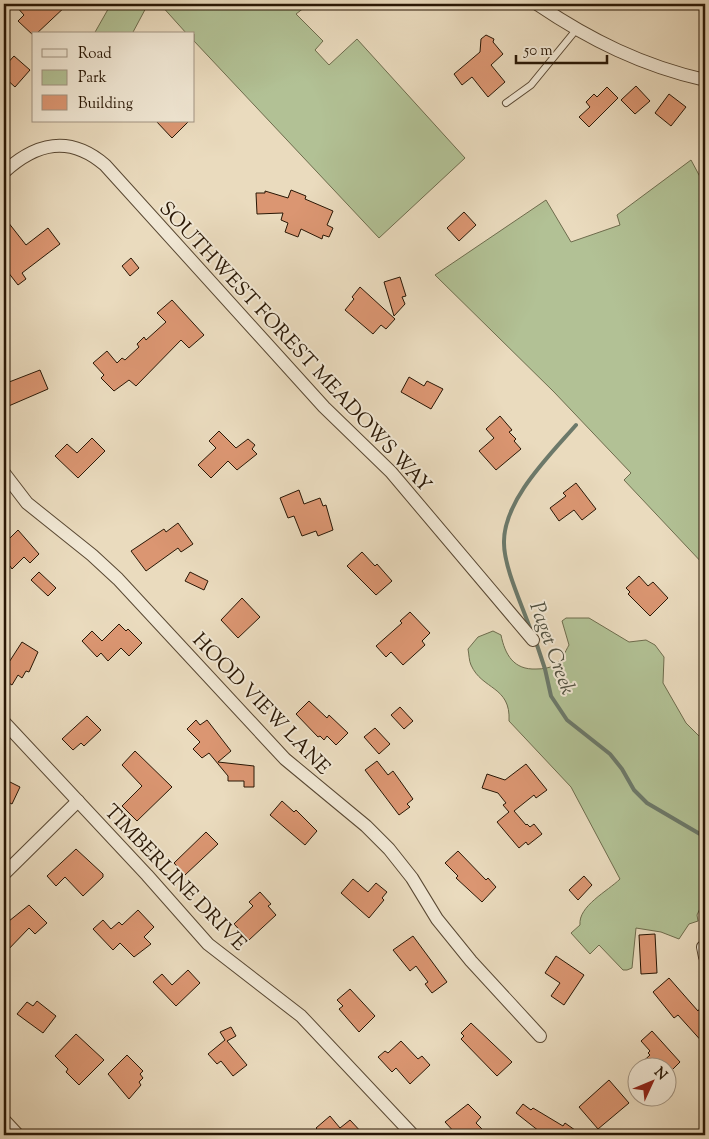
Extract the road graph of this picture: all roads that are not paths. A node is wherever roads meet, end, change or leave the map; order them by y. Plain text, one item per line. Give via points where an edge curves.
1 (537, 4) edge
2 (576, 30) junction
3 (705, 80) edge
4 (506, 103) dead end
5 (4, 172) edge
6 (4, 473) edge
7 (533, 640) dead end
8 (4, 722) edge
9 (78, 801) junction
10 (4, 874) edge
11 (540, 1036) dead end
12 (4, 1120) edge
13 (18, 1135) edge
14 (413, 1135) edge

1 - 2 street
2 - 3 street via 634,59
2 - 4 lane via 531,85
5 - 7 street, SOUTHWEST FOREST MEADOWS WAY via 34,150 59,146 84,151 105,165 324,407 391,472
6 - 11 street, HOOD VIEW LANE via 28,503 118,579 285,759 384,843 412,878 437,919
8 - 9 street, TIMBERLINE DRIVE
9 - 10 street
9 - 14 street, TIMBERLINE DRIVE via 208,944 301,1016
12 - 13 street

